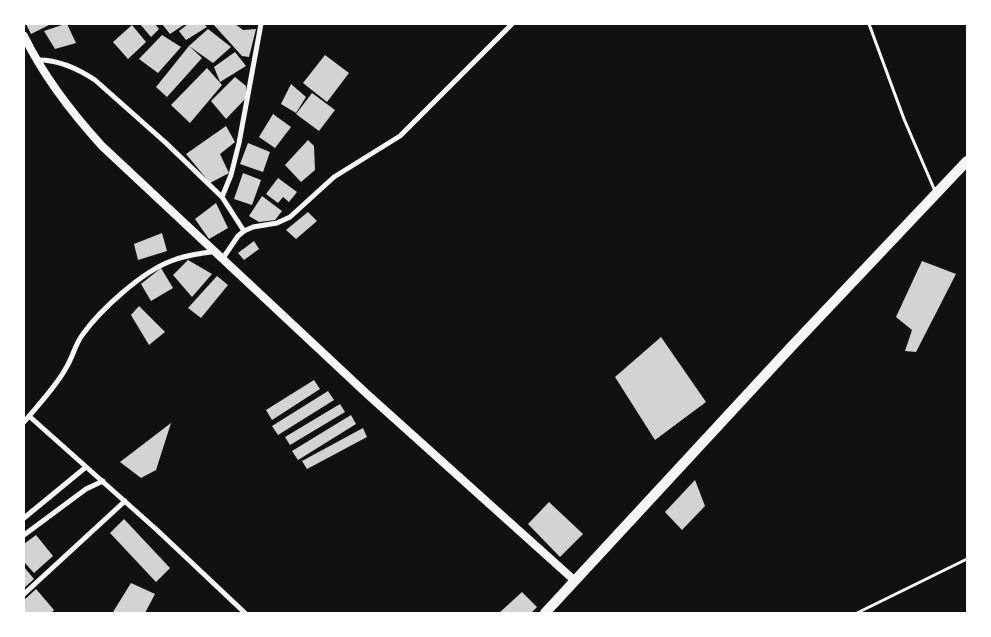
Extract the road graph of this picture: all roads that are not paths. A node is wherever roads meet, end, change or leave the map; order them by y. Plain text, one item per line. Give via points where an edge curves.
1 (261, 24) edge
2 (512, 24) edge
3 (869, 24) edge
4 (24, 36) edge
5 (28, 52) edge
6 (36, 60) junction
7 (967, 161) edge
8 (936, 194) junction
9 (222, 197) junction
10 (244, 231) junction
11 (216, 251) junction
12 (223, 258) junction
13 (29, 416) junction
14 (24, 422) edge
15 (86, 467) junction
16 (103, 481) junction
17 (125, 501) junction
18 (24, 518) edge
19 (24, 535) edge
20 (967, 559) edge
21 (574, 580) junction
22 (24, 594) edge
23 (245, 613) edge
24 (545, 613) edge
25 (857, 613) edge

1 - 9 street via 239,143
2 - 10 street via 400,136 334,178 290,217
3 - 8 lane
4 - 5 street
5 - 6 street
6 - 9 street via 61,63 94,80
6 - 11 street via 56,92 102,146
7 - 8 main road
8 - 21 main road
9 - 10 street
10 - 12 street
11 - 12 street
11 - 13 street via 168,262 143,277 109,306 82,334 62,374
12 - 21 street via 367,394
13 - 14 street
13 - 15 street
15 - 16 street
15 - 18 street
16 - 17 street
16 - 19 street via 86,489
17 - 22 street
17 - 23 street
20 - 25 lane
21 - 24 main road

